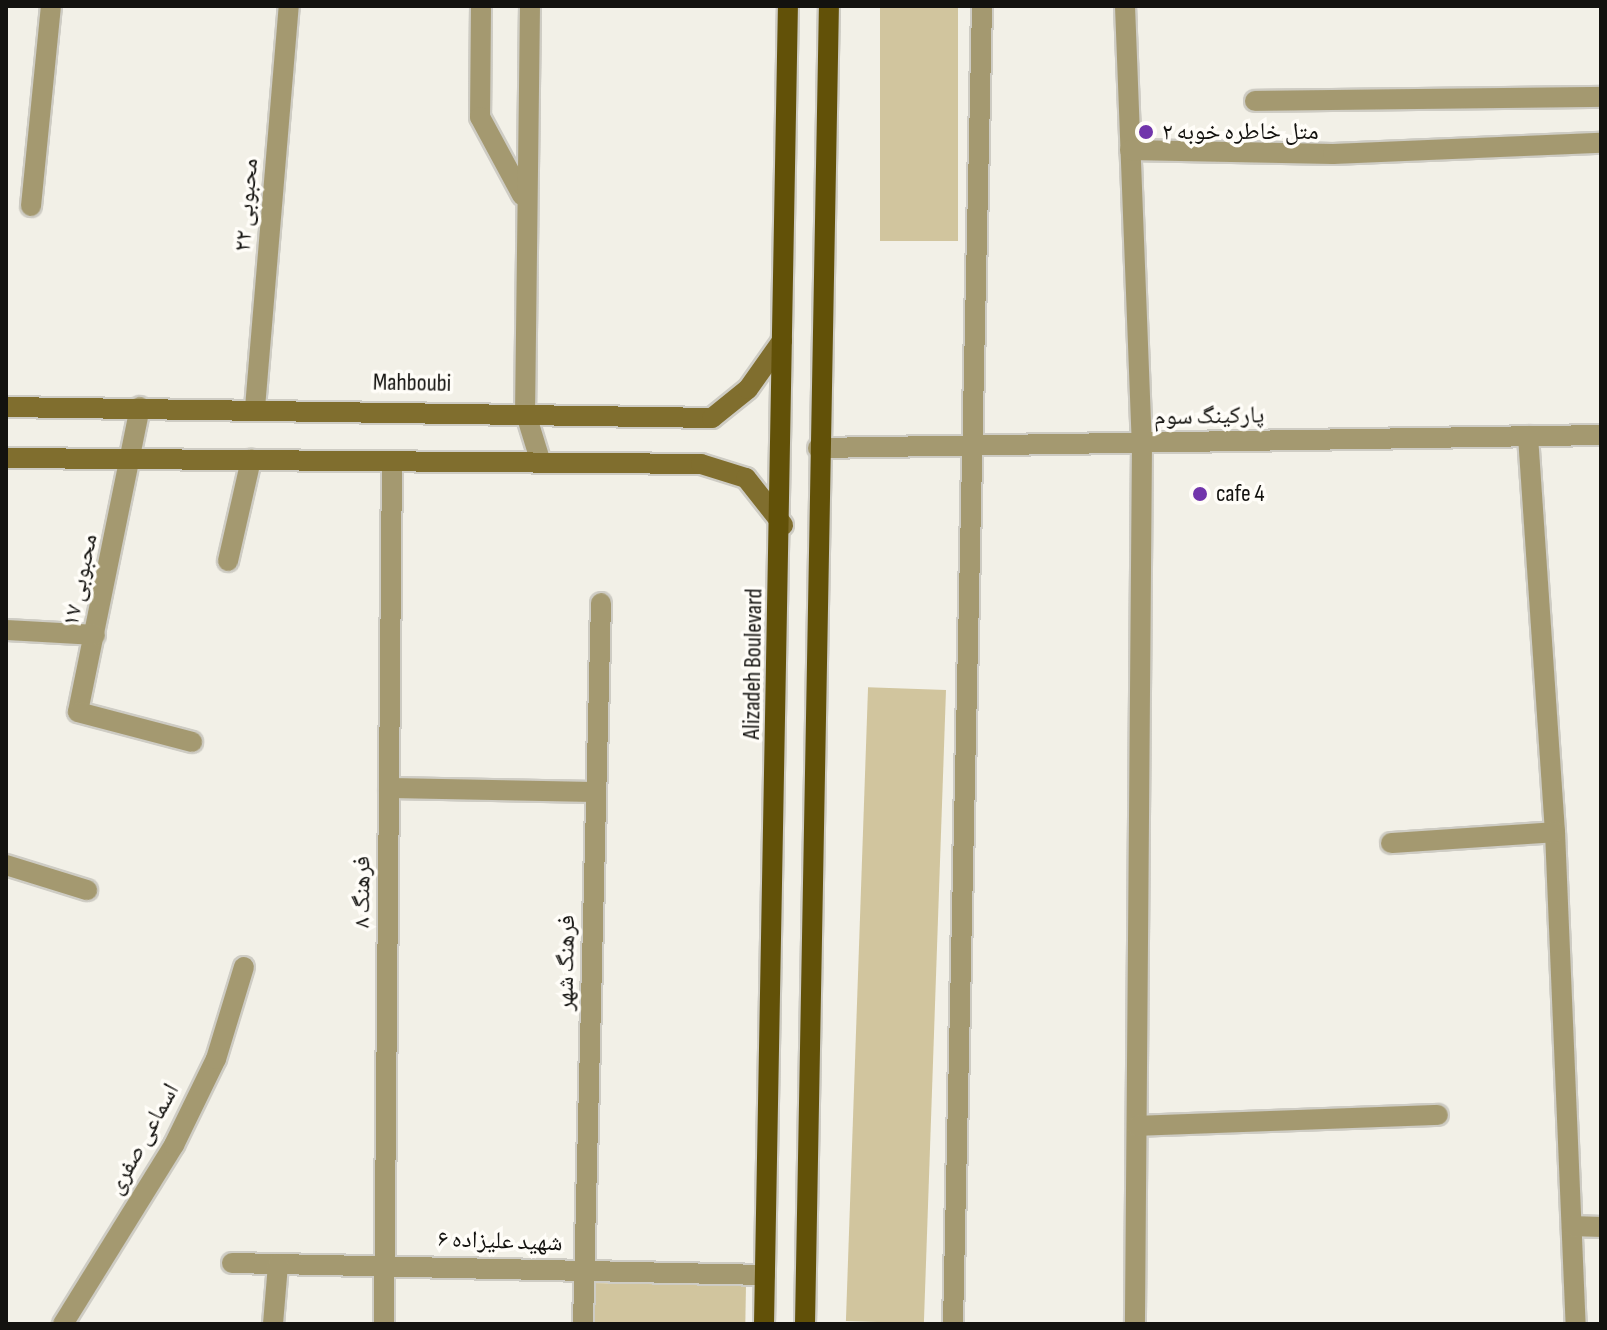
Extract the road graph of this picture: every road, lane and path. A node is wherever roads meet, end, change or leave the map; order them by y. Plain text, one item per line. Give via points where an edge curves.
1 (51, 6) edge
2 (289, 6) edge
3 (481, 6) edge
4 (530, 6) edge
5 (788, 6) edge
6 (829, 6) edge
7 (982, 6) edge
8 (1125, 6) edge
9 (1601, 97) edge
10 (1255, 101) dead end
11 (1601, 143) edge
12 (1130, 150) junction
13 (524, 199) junction
14 (31, 206) dead end
15 (782, 341) junction
16 (6, 407) edge
17 (140, 407) junction
18 (255, 408) junction
19 (525, 411) junction
20 (1601, 435) edge
21 (1528, 436) junction
22 (1142, 443) junction
23 (972, 446) junction
24 (818, 448) junction
25 (6, 458) edge
26 (132, 459) junction
27 (251, 460) junction
28 (392, 461) junction
29 (541, 463) junction
30 (783, 525) junction
31 (228, 561) dead end
32 (601, 603) dead end
33 (6, 630) edge
34 (95, 635) junction
35 (192, 742) dead end
36 (389, 788) junction
37 (596, 792) junction
38 (1555, 832) junction
39 (1391, 843) dead end
40 (6, 865) edge
41 (87, 890) dead end
42 (244, 967) dead end
43 (1438, 1115) dead end
44 (1137, 1126) junction
45 (1572, 1226) junction
46 (1601, 1227) edge
47 (232, 1263) dead end
48 (385, 1263) junction
49 (278, 1264) junction
50 (585, 1270) junction
51 (765, 1275) junction
52 (63, 1324) edge
53 (273, 1324) edge
54 (384, 1324) edge
55 (583, 1324) edge
56 (764, 1324) edge
57 (805, 1324) edge
58 (953, 1324) edge
59 (1135, 1324) edge
60 (1576, 1324) edge

1 - 14 street
2 - 18 street, محبوبی ۲۲
3 - 13 street via 480,117
4 - 13 street
5 - 15 main road, Alizadeh Boulevard
6 - 24 main road
7 - 23 street
8 - 12 street
9 - 10 street
11 - 12 street via 1333,154
12 - 22 street
13 - 19 street
15 - 19 street, Mahboubi via 748,389 712,418
15 - 30 main road, Alizadeh Boulevard
16 - 17 street, Mahboubi
17 - 18 street, Mahboubi
17 - 26 street, محبوبی ۱۷
18 - 19 street, Mahboubi
19 - 29 street
20 - 21 street, پارکینگ سوم
21 - 22 street, پارکینگ سوم
21 - 38 street
22 - 23 street, پارکینگ سوم
22 - 44 street
23 - 24 street, پارکینگ سوم
23 - 58 street
24 - 57 main road
25 - 26 street
26 - 27 street
26 - 34 street, محبوبی ۱۷
27 - 28 street
27 - 31 street
28 - 29 street
28 - 36 street, فرهنگ ۸
29 - 30 street via 725,467 766,497
30 - 51 main road, Alizadeh Boulevard
32 - 37 street, فرهنگ شهر
33 - 34 street
34 - 35 street, محبوبی ۱۷ via 78,712
36 - 37 street
36 - 48 street, فرهنگ ۸
37 - 50 street, فرهنگ شهر
38 - 39 street
38 - 45 street
40 - 41 street
42 - 52 street, اسماعی صفری via 216,1059 174,1145
43 - 44 street
44 - 59 street
45 - 46 street
45 - 60 street
47 - 49 street, شهید علیزاده ۶
48 - 49 street, شهید علیزاده ۶
48 - 50 street, شهید علیزاده ۶
48 - 54 street, فرهنگ ۸
49 - 53 street
50 - 51 street, شهید علیزاده ۶
50 - 55 street, فرهنگ شهر
51 - 56 main road, Alizadeh Boulevard

